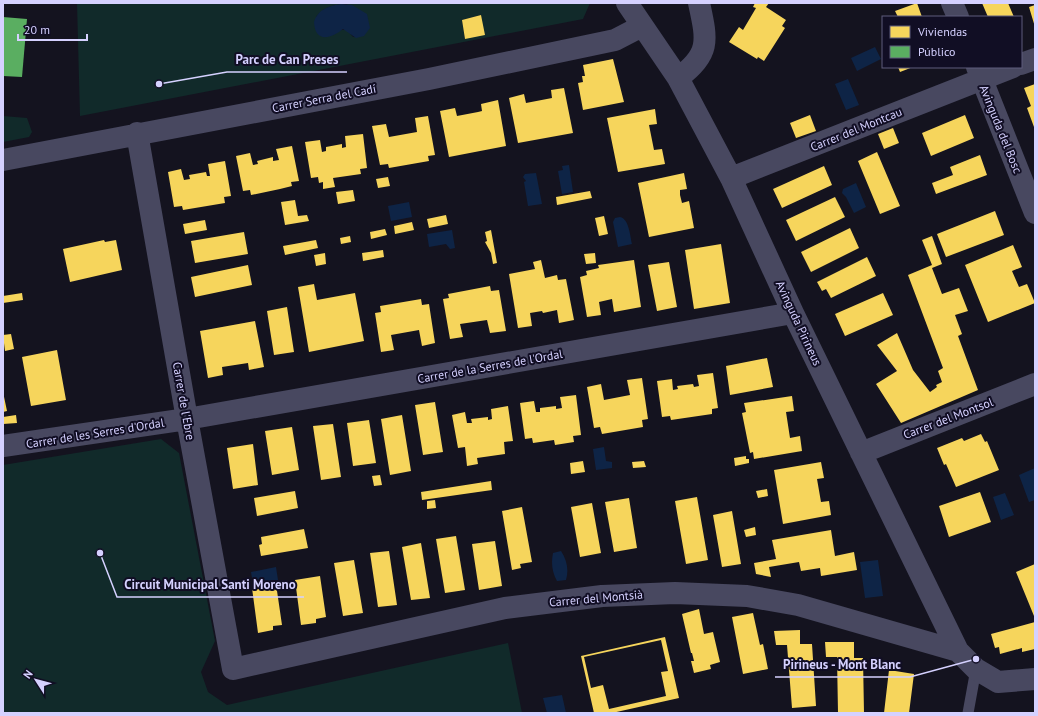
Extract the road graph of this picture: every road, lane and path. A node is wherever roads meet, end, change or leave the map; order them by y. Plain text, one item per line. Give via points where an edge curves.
1 (627, 3) edge
2 (699, 3) edge
3 (952, 3) edge
4 (958, 16) edge
5 (642, 26) junction
6 (1035, 59) edge
7 (1022, 64) edge
8 (1007, 68) edge
9 (979, 73) edge
10 (678, 78) junction
11 (137, 133) junction
12 (3, 160) edge
13 (731, 178) junction
14 (1035, 213) edge
15 (793, 313) junction
16 (1035, 384) edge
17 (187, 419) junction
18 (3, 446) edge
19 (861, 452) junction
20 (958, 651) junction
21 (976, 669) junction
22 (233, 670) joint
23 (1035, 679) edge
24 (968, 713) edge

1 - 5 street, Avinguda Pirineus
2 - 10 street via 706,36 699,60
3 - 4 street
5 - 10 street, Avinguda Pirineus
5 - 11 street, Carrer Serra del Cadí via 615,40 429,79
6 - 7 street
8 - 9 street, Carrer del Montcau
9 - 13 street, Carrer del Montcau
9 - 14 street, Avinguda del Bosc
10 - 13 street, Avinguda Pirineus
11 - 12 street, Carrer Serra del Cadí
11 - 17 street, Carrer de l'Ebre
13 - 15 street, Avinguda Pirineus
15 - 17 street, Carrer de la Serres de l'Ordal
15 - 19 street, Avinguda Pirineus
16 - 19 street, Carrer del Montsol
17 - 18 street, Carrer de les Serres d'Ordal
17 - 22 street, Carrer de l'Ebre
19 - 20 street, Avinguda Pirineus
20 - 21 street
20 - 22 street, Carrer del Montsià via 798,605 747,596 675,592 602,596 505,608
21 - 23 street via 998,682
21 - 24 lane

